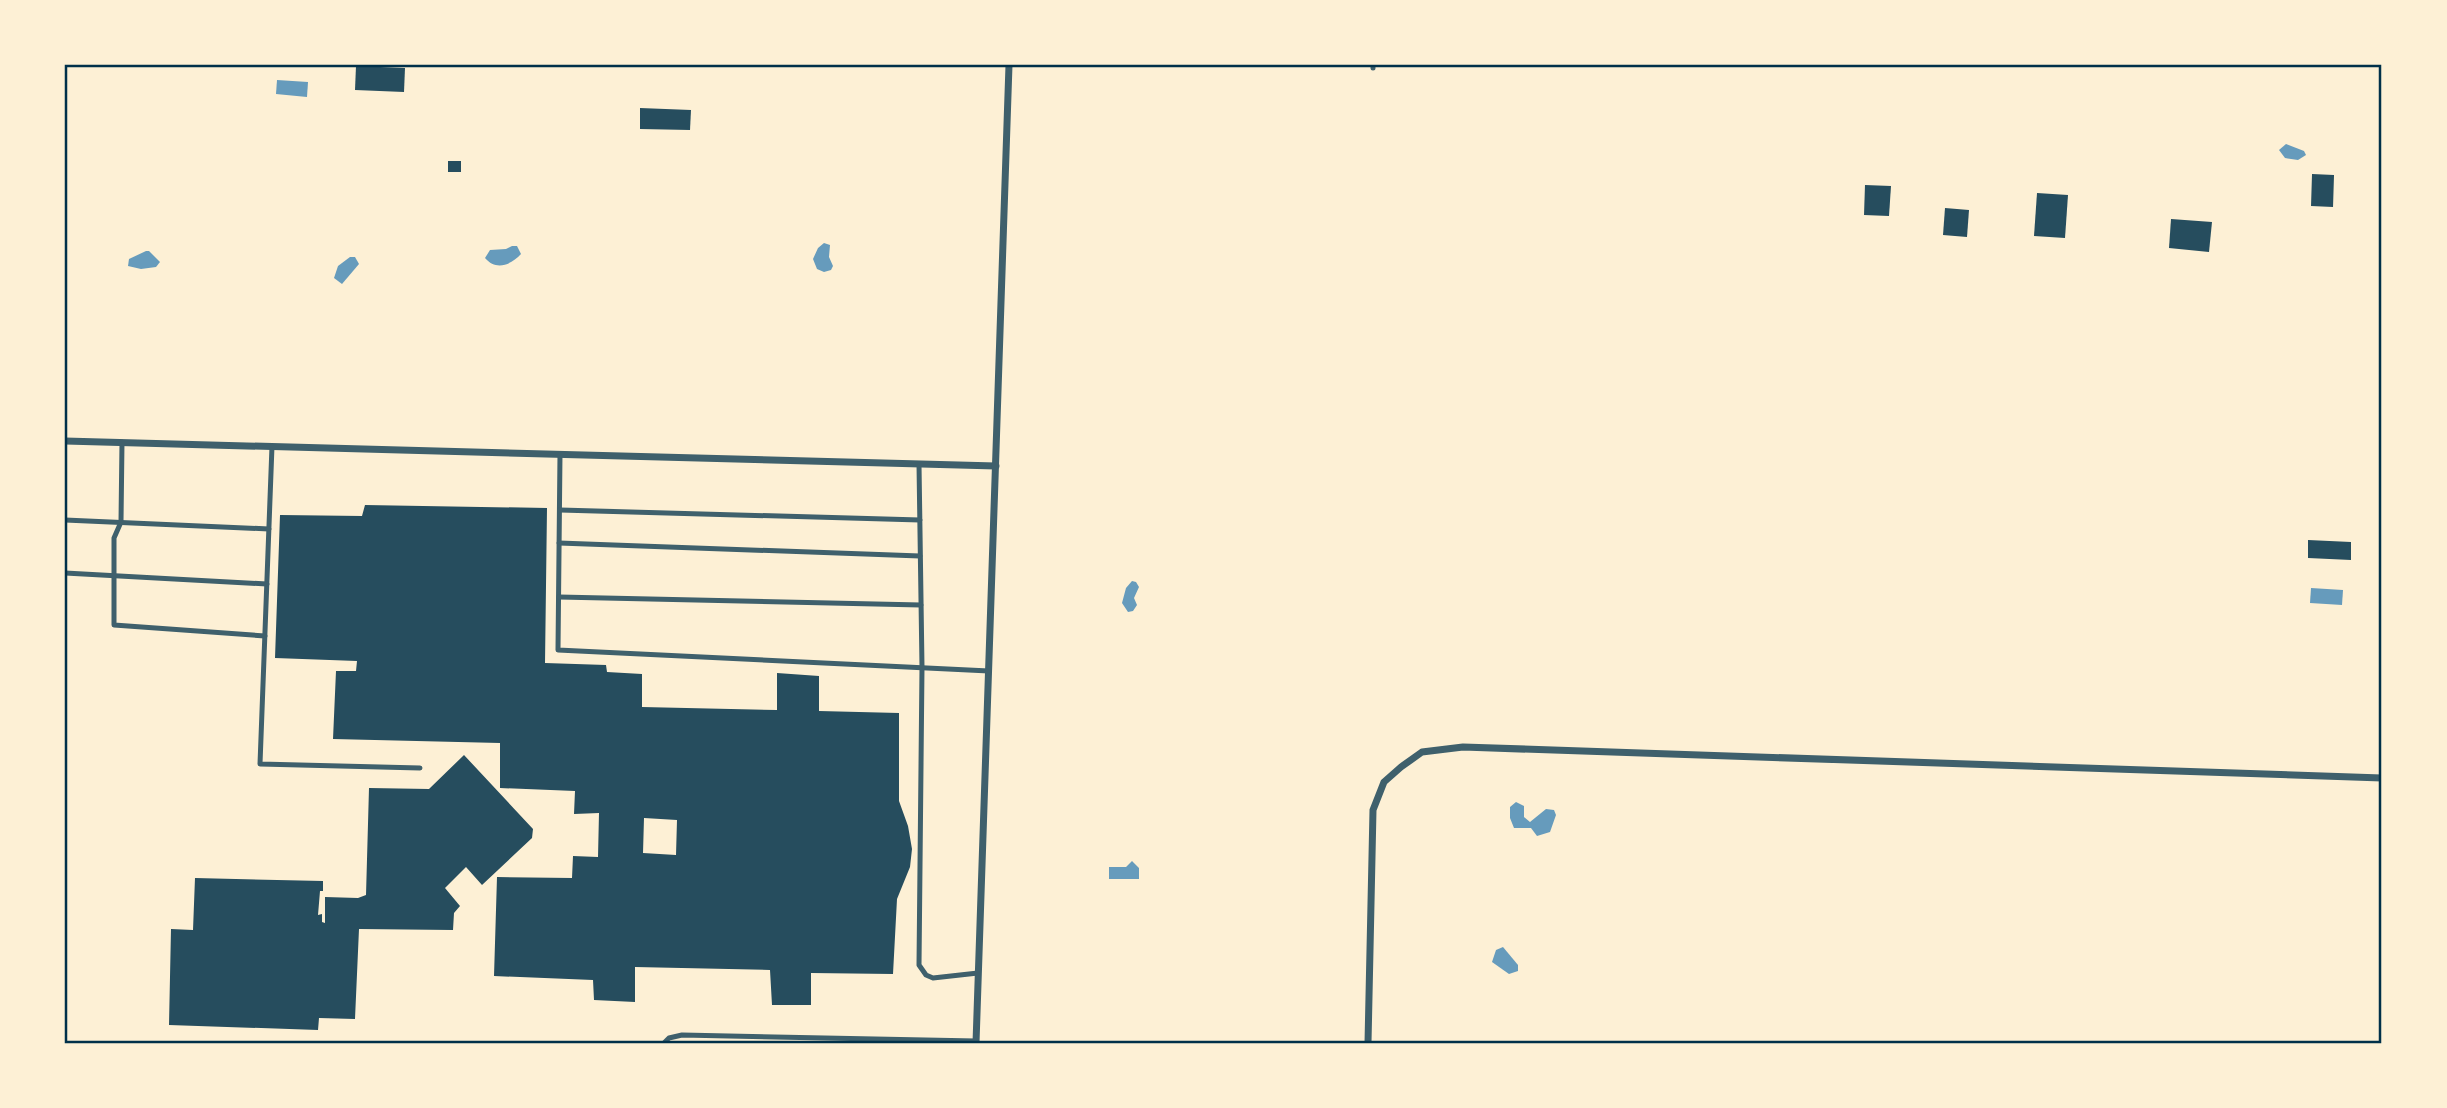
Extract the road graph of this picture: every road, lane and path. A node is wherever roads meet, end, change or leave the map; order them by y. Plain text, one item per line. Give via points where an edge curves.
1 (1009, 65) edge
2 (65, 441) edge
3 (122, 442) junction
4 (272, 446) junction
5 (560, 454) junction
6 (919, 464) junction
7 (996, 467) junction
8 (560, 510) junction
9 (65, 520) edge
10 (920, 520) junction
11 (121, 522) junction
12 (269, 529) junction
13 (559, 542) junction
14 (920, 556) junction
15 (65, 573) edge
16 (114, 575) junction
17 (267, 584) junction
18 (559, 597) junction
19 (921, 605) junction
20 (265, 636) junction
21 (922, 667) junction
22 (989, 671) junction
23 (420, 768) dead end
24 (2382, 778) edge
25 (978, 973) junction
26 (976, 1042) edge
27 (664, 1043) edge
28 (1368, 1043) edge

1 - 7 street
2 - 3 street
3 - 4 street
3 - 11 lane
4 - 5 street
4 - 12 lane
5 - 6 street
5 - 8 lane
6 - 7 street
6 - 10 lane
7 - 22 street
8 - 10 lane
8 - 13 lane
9 - 11 lane
10 - 14 lane
11 - 12 lane
11 - 16 lane via 114,538
12 - 17 lane
13 - 14 lane
13 - 18 lane
14 - 19 lane
15 - 16 lane
16 - 17 lane
16 - 20 lane via 114,625
17 - 20 lane
18 - 19 lane
18 - 21 lane via 558,650
19 - 21 lane
20 - 23 lane via 260,764
21 - 22 lane
21 - 25 lane via 919,964 933,978
22 - 25 street
24 - 28 street via 1462,747 1422,752 1384,782 1373,810
25 - 26 street
26 - 27 lane via 682,1035

